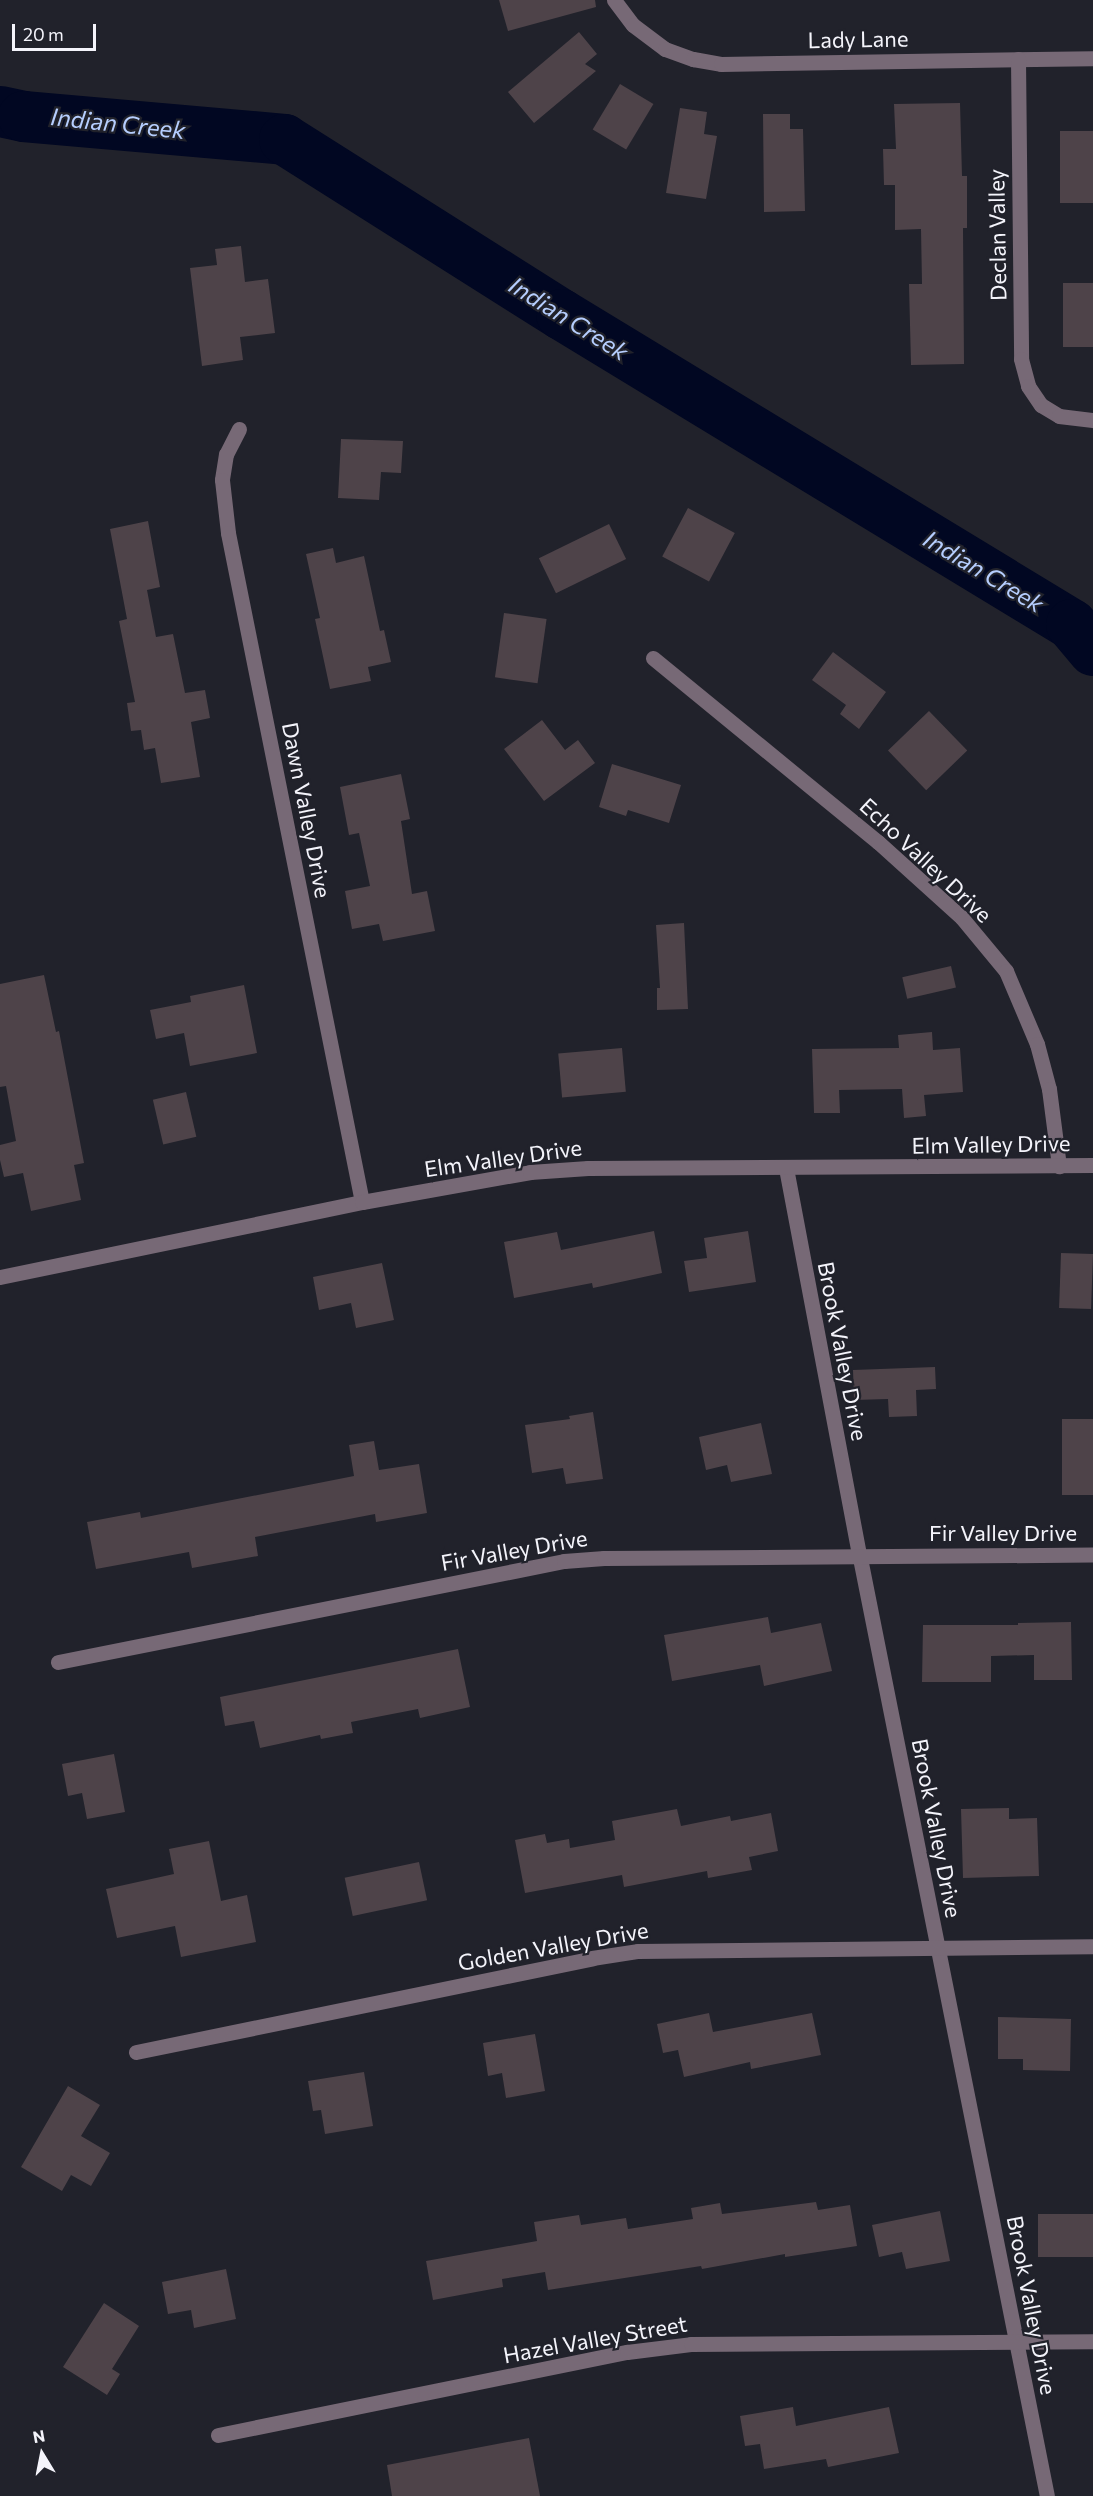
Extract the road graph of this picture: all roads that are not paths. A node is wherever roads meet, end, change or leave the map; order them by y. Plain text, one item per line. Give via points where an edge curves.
1 (614, 0) edge
2 (1093, 58) edge
3 (1018, 59) junction
4 (1093, 420) edge
5 (239, 429) dead end
6 (653, 658) dead end
7 (1093, 1165) edge
8 (1059, 1166) junction
9 (786, 1168) junction
10 (362, 1202) junction
11 (0, 1277) edge
12 (1093, 1556) edge
13 (860, 1558) junction
14 (58, 1662) dead end
15 (1093, 1946) edge
16 (939, 1949) junction
17 (136, 2052) dead end
18 (1017, 2340) junction
19 (1093, 2341) edge
20 (218, 2435) dead end
21 (1047, 2496) edge

1 - 3 street, Lady Lane via 633,25 665,49 693,60 721,64
2 - 3 street, Lady Lane
3 - 4 street, Declan Valley via 1021,359 1028,386 1041,405 1059,416
5 - 10 street, Dawn Valley Drive via 226,454 222,480 228,533
6 - 8 street, Echo Valley Drive via 878,842 962,918 1006,971 1046,1078
7 - 8 street, Elm Valley Drive
8 - 9 street, Elm Valley Drive
9 - 10 street, Elm Valley Drive via 588,1168 530,1172
9 - 13 street, Brook Valley Drive
10 - 11 street, Elm Valley Drive
12 - 13 street, Fir Valley Drive
13 - 14 street, Fir Valley Drive via 564,1561
13 - 16 street, Brook Valley Drive
15 - 16 street, Golden Valley Drive
16 - 17 street, Golden Valley Drive via 638,1951
16 - 18 street, Brook Valley Drive
18 - 19 street, Hazel Valley Street
18 - 20 street, Hazel Valley Street via 691,2344 627,2352
18 - 21 street, Brook Valley Drive

